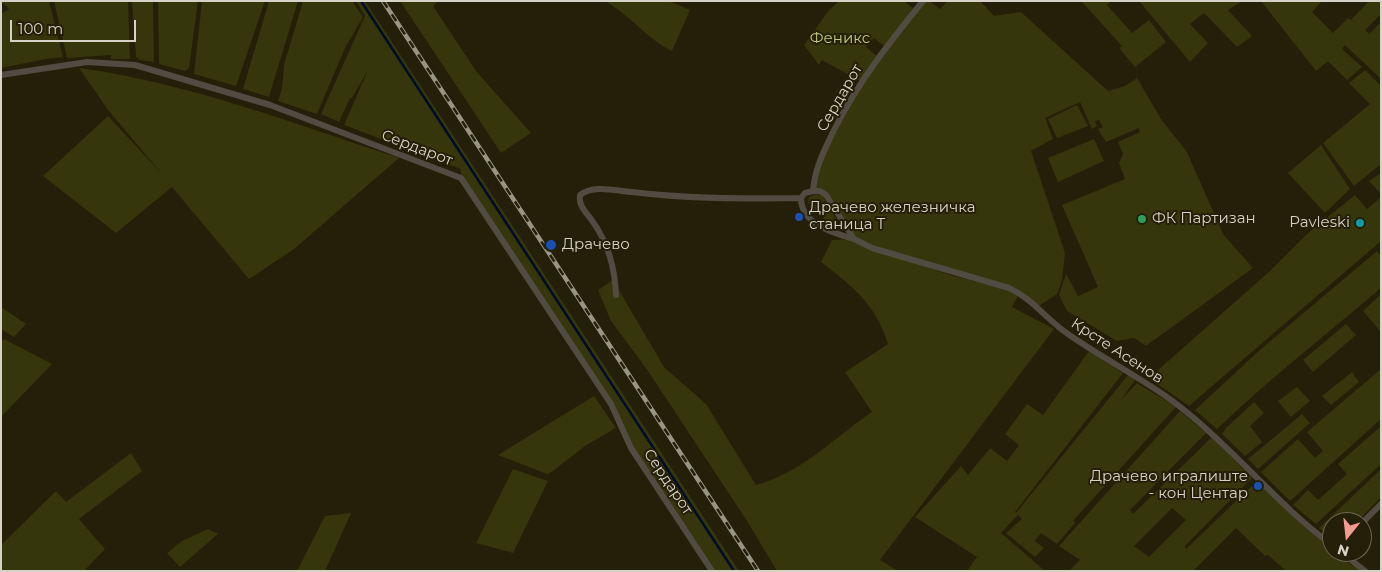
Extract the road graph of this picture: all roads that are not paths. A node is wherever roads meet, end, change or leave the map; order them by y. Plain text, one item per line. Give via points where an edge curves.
1 (923, 1) edge
2 (1, 75) edge
3 (813, 191) junction
4 (801, 198) junction
5 (854, 239) junction
6 (616, 295) dead end
7 (1381, 504) edge
8 (1372, 513) edge
9 (1322, 537) edge
10 (1354, 562) edge
11 (712, 571) edge
12 (1365, 571) edge

1 - 3 street, Сердарот via 849,100 817,164
2 - 11 street, Сердарот via 87,62 135,65 270,105 461,178 611,404 631,448
3 - 4 street
3 - 5 street via 826,195
4 - 5 street, Крсте Асенов via 806,214 820,227
4 - 6 street via 728,199 611,190 584,192 579,200 602,236 616,279
5 - 9 street, Крсте Асенов via 872,248 1009,288 1025,296 1062,330 1188,412
7 - 8 street
10 - 12 street

